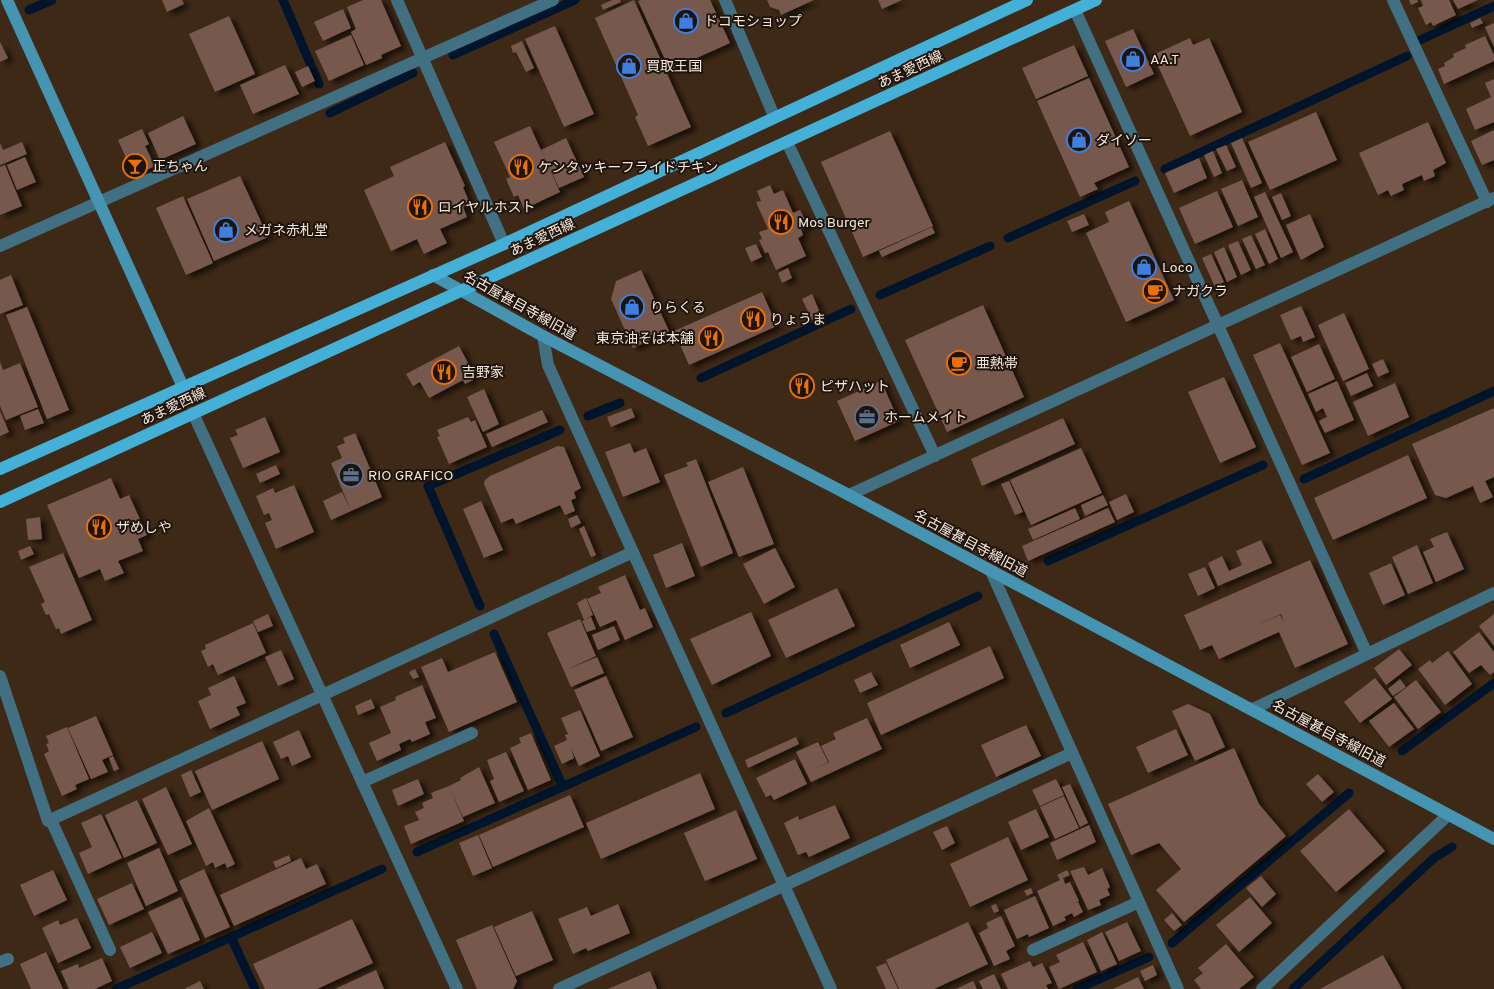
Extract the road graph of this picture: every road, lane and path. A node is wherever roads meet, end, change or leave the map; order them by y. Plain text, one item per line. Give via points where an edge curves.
1 (7, 0) edge
2 (397, 0) edge
3 (553, 0) edge
4 (724, 0) edge
5 (1028, 0) edge
6 (1096, 0) edge
7 (1393, 0) edge
8 (1075, 10) junction
9 (423, 57) junction
10 (774, 116) junction
11 (787, 142) junction
12 (1490, 200) edge
13 (98, 203) junction
14 (504, 244) junction
15 (0, 246) edge
16 (432, 276) junction
17 (462, 290) junction
18 (1217, 326) junction
19 (543, 336) junction
20 (183, 387) junction
21 (193, 413) junction
22 (935, 456) junction
23 (0, 470) edge
24 (849, 495) junction
25 (0, 502) edge
26 (633, 552) junction
27 (991, 571) junction
28 (1494, 593) edge
29 (1367, 654) junction
30 (0, 676) edge
31 (323, 696) junction
32 (1253, 709) junction
33 (472, 733) dead end
34 (1072, 753) junction
35 (362, 782) junction
36 (1448, 815) junction
37 (51, 820) junction
38 (1494, 839) edge
39 (784, 886) junction
40 (1139, 902) junction
41 (110, 950) dead end
42 (1033, 950) dead end
43 (457, 989) edge
44 (558, 989) edge
45 (831, 989) edge
46 (1178, 989) edge
47 (1262, 989) edge

1 - 13 street
2 - 9 street
3 - 9 street
4 - 10 street
5 - 10 main road, あま愛西線
6 - 8 main road, あま愛西線
7 - 12 street
8 - 11 main road, あま愛西線
8 - 18 street
9 - 13 street
9 - 14 street
10 - 14 main road, あま愛西線
11 - 17 main road, あま愛西線
11 - 22 street
12 - 18 street
13 - 15 street
13 - 20 street
14 - 16 main road, あま愛西線
16 - 17 street, 名古屋甚目寺線旧道
16 - 20 main road, あま愛西線
17 - 19 street, 名古屋甚目寺線旧道
17 - 21 main road, あま愛西線
18 - 22 street
18 - 29 street
19 - 24 street, 名古屋甚目寺線旧道
19 - 26 street via 548,365
20 - 23 main road, あま愛西線
21 - 25 main road, あま愛西線
21 - 31 street
22 - 24 street
24 - 27 street, 名古屋甚目寺線旧道
26 - 31 street
26 - 39 street
27 - 32 street, 名古屋甚目寺線旧道
27 - 34 street
28 - 29 street
29 - 32 street
30 - 37 street via 48,821
31 - 35 street
31 - 37 street
32 - 36 street, 名古屋甚目寺線旧道
33 - 35 street
34 - 39 street
34 - 40 street
35 - 43 street
36 - 38 street, 名古屋甚目寺線旧道
36 - 47 street
37 - 41 street
39 - 44 street
39 - 45 street
40 - 42 street
40 - 46 street

